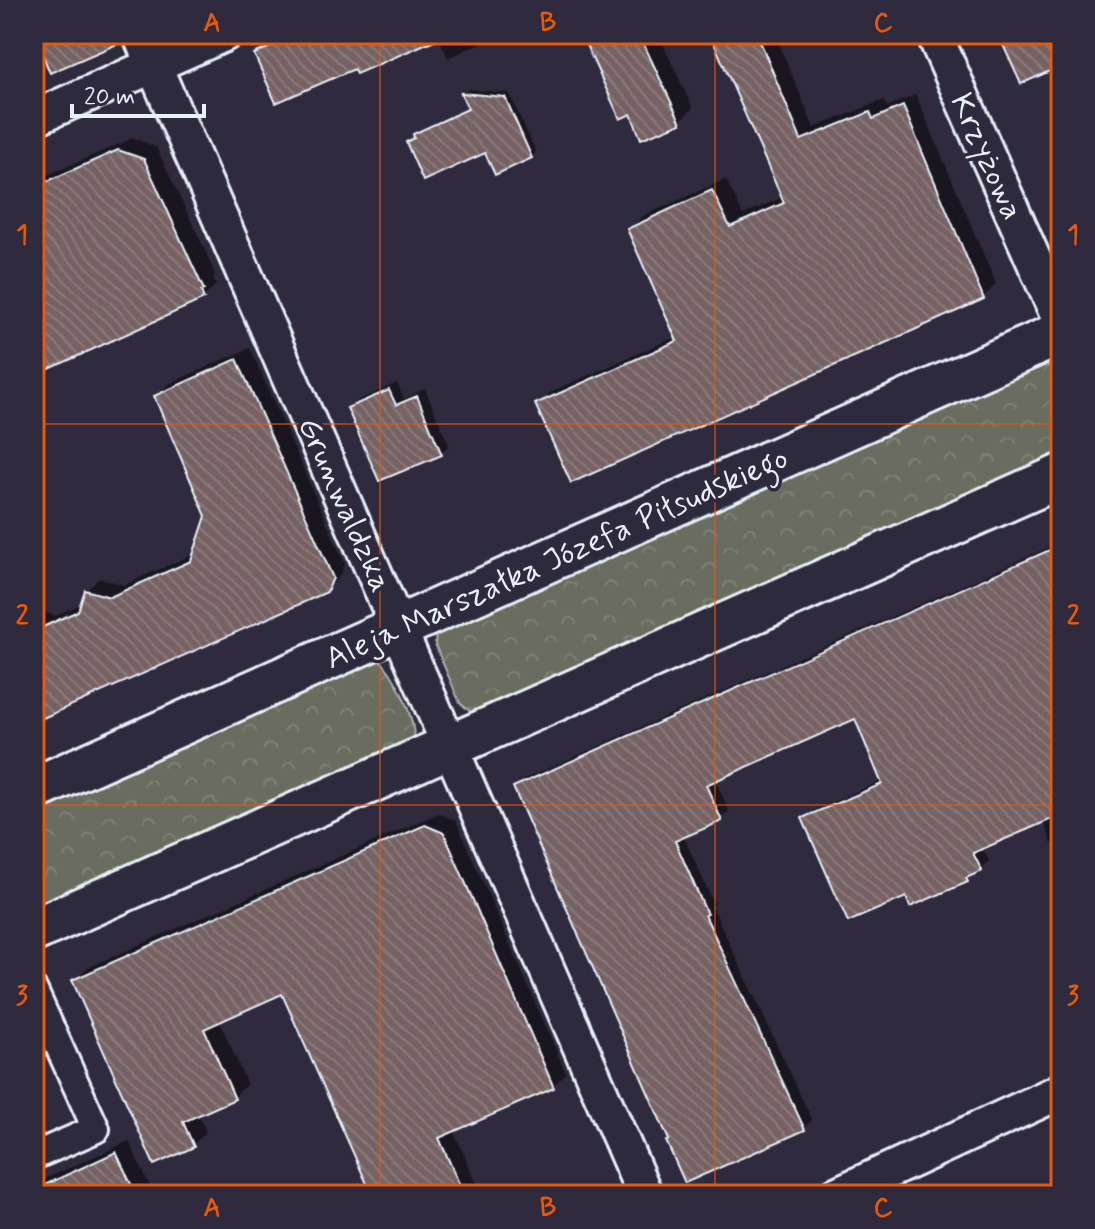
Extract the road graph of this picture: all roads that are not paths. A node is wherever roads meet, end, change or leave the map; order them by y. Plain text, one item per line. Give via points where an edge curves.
1 (224, 34) edge
2 (934, 34) edge
3 (147, 49) edge
4 (34, 118) edge
5 (1061, 322) edge
6 (1061, 333) edge
7 (1061, 476) edge
8 (399, 626) junction
9 (452, 747) junction
10 (42, 785) edge
11 (34, 930) edge
12 (34, 991) edge
13 (1061, 1091) edge
14 (34, 1156) edge
15 (645, 1195) edge
16 (836, 1195) edge

1 - 3 street
2 - 5 street, Krzyżowa
3 - 4 street
3 - 8 street, Grunwaldzka
6 - 8 street, Aleja Marszałka Józefa Piłsudskiego
7 - 9 street
8 - 9 street, Grunwaldzka
8 - 10 street, Aleja Marszałka Józefa Piłsudskiego
9 - 11 street
9 - 15 street, Grunwaldzka
12 - 14 street via 96,1129
13 - 16 street

